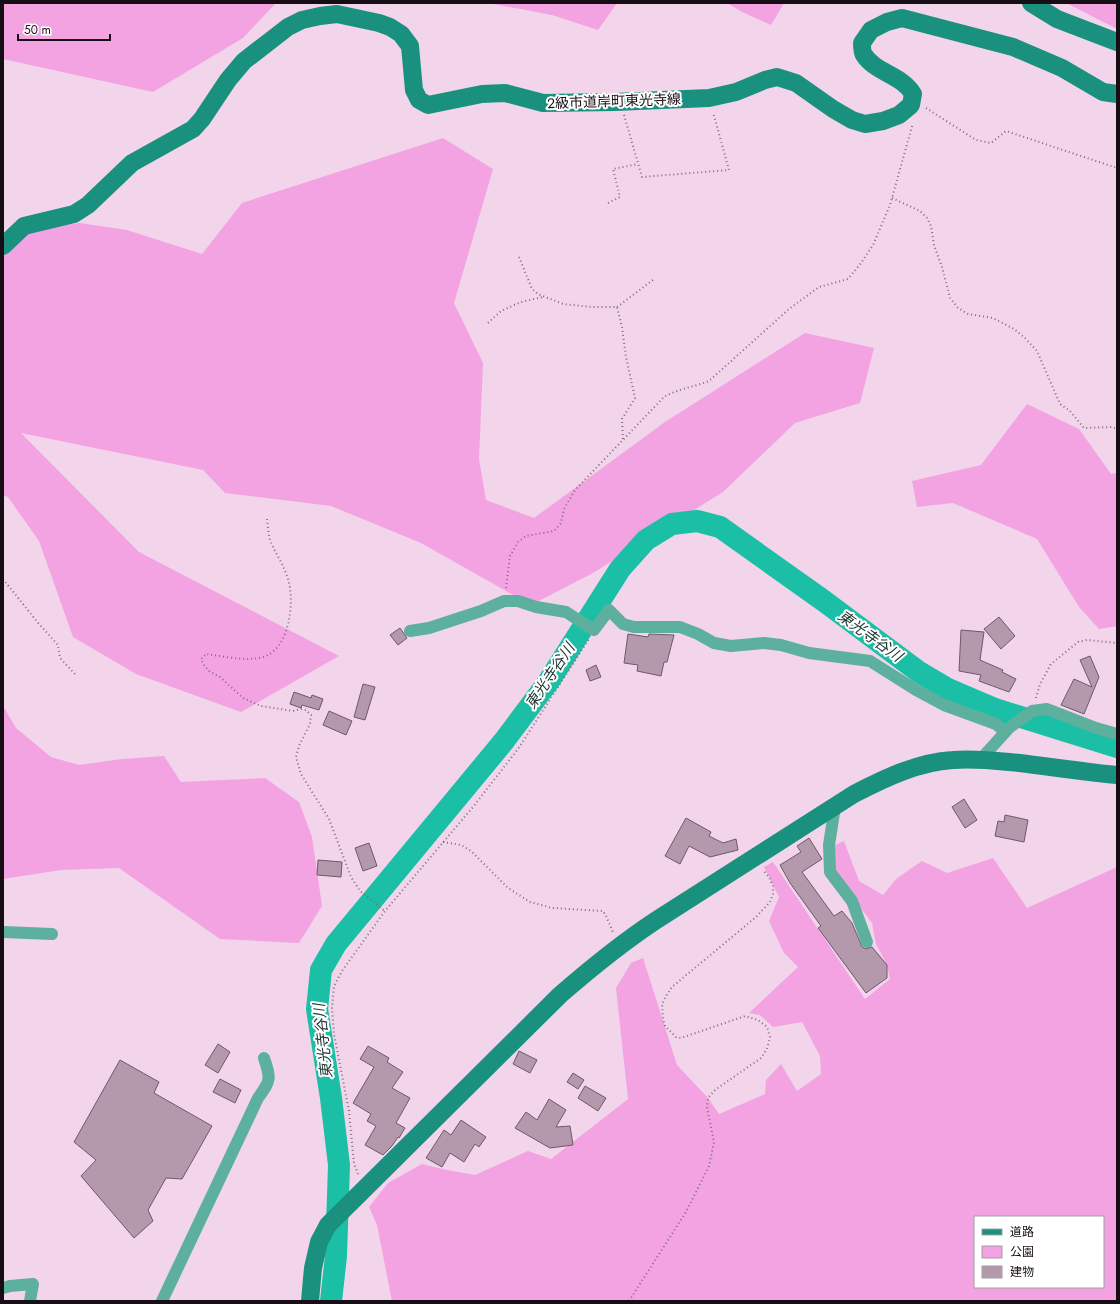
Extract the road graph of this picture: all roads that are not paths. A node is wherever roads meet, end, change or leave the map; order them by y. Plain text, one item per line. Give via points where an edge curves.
1 (1031, 3) edge
2 (1117, 42) edge
3 (1117, 94) edge
4 (3, 246) edge
5 (410, 631) dead end
6 (1007, 730) junction
7 (1117, 734) edge
8 (982, 759) junction
9 (1117, 775) edge
10 (835, 806) junction
11 (3, 932) edge
12 (52, 934) dead end
13 (867, 942) dead end
14 (264, 1058) dead end
15 (3, 1288) edge
16 (30, 1301) edge
17 (162, 1301) edge
18 (310, 1301) edge

1 - 2 street via 1057,19
3 - 4 street, 2級市道岸町東光寺線 via 1103,92 1062,68 1013,47 902,18 871,30 862,43 864,54 874,65 909,87 913,94 912,102 900,115 883,121 865,124 852,120 796,83 777,77 736,92 709,98 543,103 505,93 482,94 428,105 419,100 414,90 410,46 401,34 390,27 337,14 302,20 288,27 244,61 193,129 132,163 88,205 74,214 24,226
5 - 6 street via 429,628 481,611 504,600 518,600 536,607 566,612 594,630 610,610 623,624 634,627 680,627 714,643 731,646 764,643 870,661 916,690
6 - 7 street via 1032,711 1047,709
6 - 8 street
8 - 9 street
8 - 10 street via 952,760 899,772
10 - 13 street via 829,845 830,872 852,901
10 - 18 street via 619,946 560,995 328,1225 319,1242 313,1268
11 - 12 street
14 - 17 street via 270,1076 267,1086 258,1098
15 - 16 street via 33,1284

